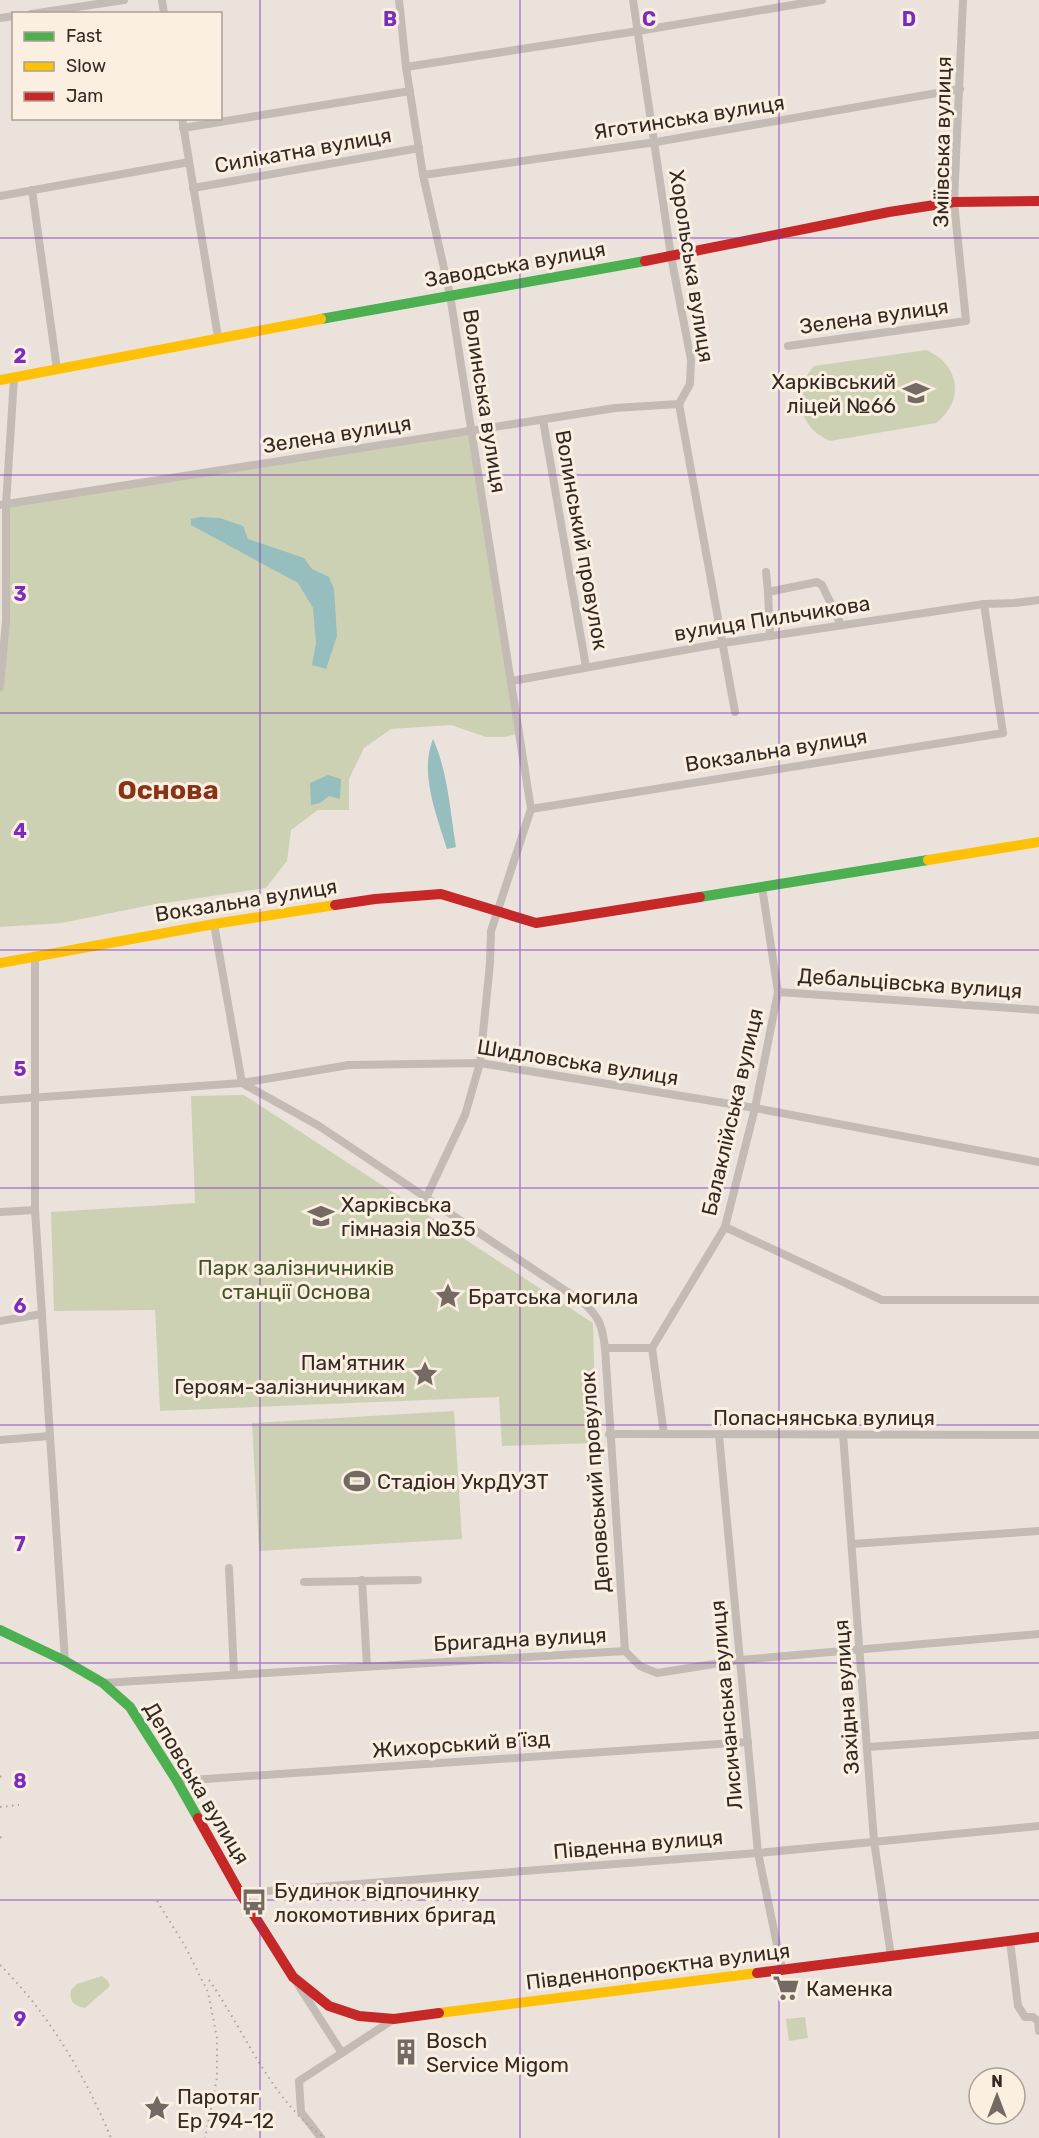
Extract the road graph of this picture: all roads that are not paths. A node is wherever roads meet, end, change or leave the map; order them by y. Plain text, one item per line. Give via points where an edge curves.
1 (124, 0) edge
2 (399, 0) edge
3 (633, 0) edge
4 (822, 0) edge
5 (963, 0) edge
6 (44, 12) edge
7 (638, 31) junction
8 (406, 67) junction
9 (960, 89) junction
10 (410, 92) junction
11 (182, 120) edge
12 (183, 128) junction
13 (656, 142) junction
14 (419, 148) junction
15 (189, 162) junction
16 (423, 175) junction
17 (193, 188) junction
18 (32, 190) junction
19 (0, 196) edge
20 (1039, 201) edge
21 (954, 202) junction
22 (671, 256) junction
23 (450, 295) junction
24 (966, 321) joint
25 (218, 337) junction
26 (788, 346) dead end
27 (57, 369) junction
28 (14, 378) junction
29 (0, 380) edge
30 (679, 404) junction
31 (543, 420) junction
32 (471, 432) junction
33 (3, 504) edge
34 (766, 572) dead end
35 (768, 592) junction
36 (1039, 600) edge
37 (984, 604) junction
38 (841, 625) junction
39 (770, 636) junction
40 (723, 643) junction
41 (586, 667) junction
42 (512, 681) junction
43 (0, 687) edge
44 (735, 711) dead end
45 (531, 810) junction
46 (1039, 842) edge
47 (762, 887) junction
48 (499, 910) junction
49 (214, 924) junction
50 (35, 957) junction
51 (0, 963) edge
52 (778, 992) junction
53 (1039, 1010) edge
54 (480, 1063) junction
55 (242, 1083) junction
56 (35, 1098) junction
57 (0, 1100) edge
58 (755, 1108) junction
59 (1039, 1162) edge
60 (426, 1198) junction
61 (36, 1209) junction
62 (0, 1212) edge
63 (725, 1227) junction
64 (1039, 1300) edge
65 (42, 1314) junction
66 (0, 1320) edge
67 (605, 1348) junction
68 (652, 1348) junction
69 (609, 1434) junction
70 (664, 1434) junction
71 (843, 1434) junction
72 (719, 1435) junction
73 (1039, 1435) edge
74 (50, 1436) junction
75 (0, 1440) edge
76 (1039, 1532) edge
77 (852, 1544) junction
78 (229, 1568) dead end
79 (362, 1580) junction
80 (418, 1580) dead end
81 (304, 1582) dead end
82 (0, 1630) edge
83 (1039, 1634) edge
84 (860, 1649) junction
85 (625, 1651) junction
86 (740, 1660) junction
87 (65, 1661) junction
88 (367, 1666) junction
89 (234, 1674) junction
90 (103, 1683) junction
91 (1039, 1735) edge
92 (748, 1742) junction
93 (868, 1747) junction
94 (177, 1781) junction
95 (1039, 1826) edge
96 (874, 1842) junction
97 (758, 1852) junction
98 (240, 1893) junction
99 (1039, 1938) edge
100 (1010, 1941) junction
101 (891, 1956) junction
102 (782, 1969) junction
103 (293, 1977) junction
104 (394, 2019) junction
105 (1039, 2031) edge
106 (342, 2053) junction
107 (321, 2138) edge

1 - 6 street
2 - 8 street, Волинська вулиця
3 - 7 street, Хорольська вулиця
4 - 7 street
5 - 9 street, Зміївська вулиця
7 - 8 street
7 - 13 street, Хорольська вулиця
8 - 10 street, Волинська вулиця
9 - 13 street, Яготинська вулиця
9 - 21 street, Зміївська вулиця
10 - 12 street, Силікатна вулиця
10 - 14 street, Волинська вулиця
11 - 12 street
12 - 15 street
13 - 16 street, Яготинська вулиця
13 - 22 street, Хорольська вулиця
14 - 16 street, Волинська вулиця
14 - 17 street, Силікатна вулиця
15 - 17 street
15 - 18 street, Силікатна вулиця
16 - 23 street, Волинська вулиця
17 - 25 street
18 - 19 street, Силікатна вулиця
18 - 27 street
20 - 21 street, Заводська вулиця
21 - 22 street, Заводська вулиця
21 - 24 street, Зміївська вулиця
22 - 23 street, Заводська вулиця
22 - 30 street, Хорольська вулиця via 691,360 690,384
23 - 25 street, Заводська вулиця
23 - 32 street, Волинська вулиця
24 - 26 street, Зелена вулиця
25 - 27 street, Заводська вулиця
27 - 28 street, Заводська вулиця
28 - 29 street, Заводська вулиця
28 - 33 street
30 - 31 street, Зелена вулиця via 615,408
30 - 40 street
31 - 32 street, Зелена вулиця
31 - 41 street, Волинський провулок
32 - 33 street, Зелена вулиця
32 - 42 street, Волинська вулиця
33 - 43 street via 6,621
34 - 35 street
35 - 38 street via 817,582
35 - 39 street
36 - 37 street, вулиця Пильчикова
37 - 38 street, вулиця Пильчикова
37 - 45 street, Вокзальна вулиця via 1003,733
38 - 39 street, вулиця Пильчикова
39 - 40 street, вулиця Пильчикова
40 - 41 street, вулиця Пильчикова
40 - 44 street
41 - 42 street, вулиця Пильчикова
42 - 45 street, Волинська вулиця
45 - 48 street
46 - 47 street, Вокзальна вулиця
47 - 48 street, Вокзальна вулиця via 536,923
47 - 52 street, Балаклійська вулиця
48 - 49 street, Вокзальна вулиця via 441,894 375,899
48 - 54 street via 491,931
49 - 50 street, Вокзальна вулиця
49 - 55 street
50 - 51 street, Вокзальна вулиця
50 - 56 street
52 - 53 street, Дебальцівська вулиця
52 - 58 street, Балаклійська вулиця
54 - 55 street, Шидловська вулиця via 349,1065
54 - 58 street, Шидловська вулиця
54 - 60 street via 465,1115
55 - 56 street, Шидловська вулиця
55 - 60 street, Деповський провулок via 319,1126
56 - 57 street, Шидловська вулиця
56 - 61 street
58 - 59 street, Шидловська вулиця
58 - 63 street, Балаклійська вулиця
60 - 67 street, Деповський провулок via 590,1310 598,1318
61 - 62 street
61 - 65 street
63 - 64 street via 882,1300
63 - 68 street, Балаклійська вулиця
65 - 66 street
65 - 74 street
67 - 68 street
67 - 69 street, Деповський провулок
68 - 70 street
69 - 70 street, Попаснянська вулиця
69 - 85 street, Деповський провулок
70 - 72 street, Попаснянська вулиця
71 - 72 street, Попаснянська вулиця
71 - 73 street, Попаснянська вулиця
71 - 77 street, Західна вулиця
72 - 86 street, Лисичанська вулиця
74 - 75 street
74 - 87 street
76 - 77 street
77 - 84 street, Західна вулиця
78 - 89 street
79 - 80 street
79 - 81 street
79 - 88 street
82 - 87 street, Деповська вулиця
83 - 84 street, Бригадна вулиця
84 - 86 street, Бригадна вулиця
84 - 93 street, Західна вулиця
85 - 86 street, Бригадна вулиця via 640,1666 657,1673
85 - 88 street, Бригадна вулиця
86 - 92 street, Лисичанська вулиця
87 - 90 street, Деповська вулиця
88 - 89 street, Бригадна вулиця
89 - 90 street, Бригадна вулиця
90 - 94 street, Деповська вулиця via 130,1707
91 - 93 street
92 - 94 street, Жихорський в’їзд
92 - 97 street, Лисичанська вулиця
93 - 96 street, Західна вулиця
94 - 98 street, Деповська вулиця
95 - 96 street, Південна вулиця
96 - 97 street, Південна вулиця
96 - 101 street, Західна вулиця
97 - 98 street, Південна вулиця
97 - 102 street, Лисичанська вулиця
98 - 103 street, Деповська вулиця
99 - 100 street, Південнопроєктна вулиця
100 - 101 street, Південнопроєктна вулиця
100 - 105 street via 1018,2006 1025,2017 1038,2021
101 - 102 street, Південнопроєктна вулиця
102 - 104 street, Південнопроєктна вулиця
103 - 104 street, Південнопроєктна вулиця via 329,2006 359,2016
103 - 106 street
104 - 106 street
106 - 107 street via 299,2081 302,2112

